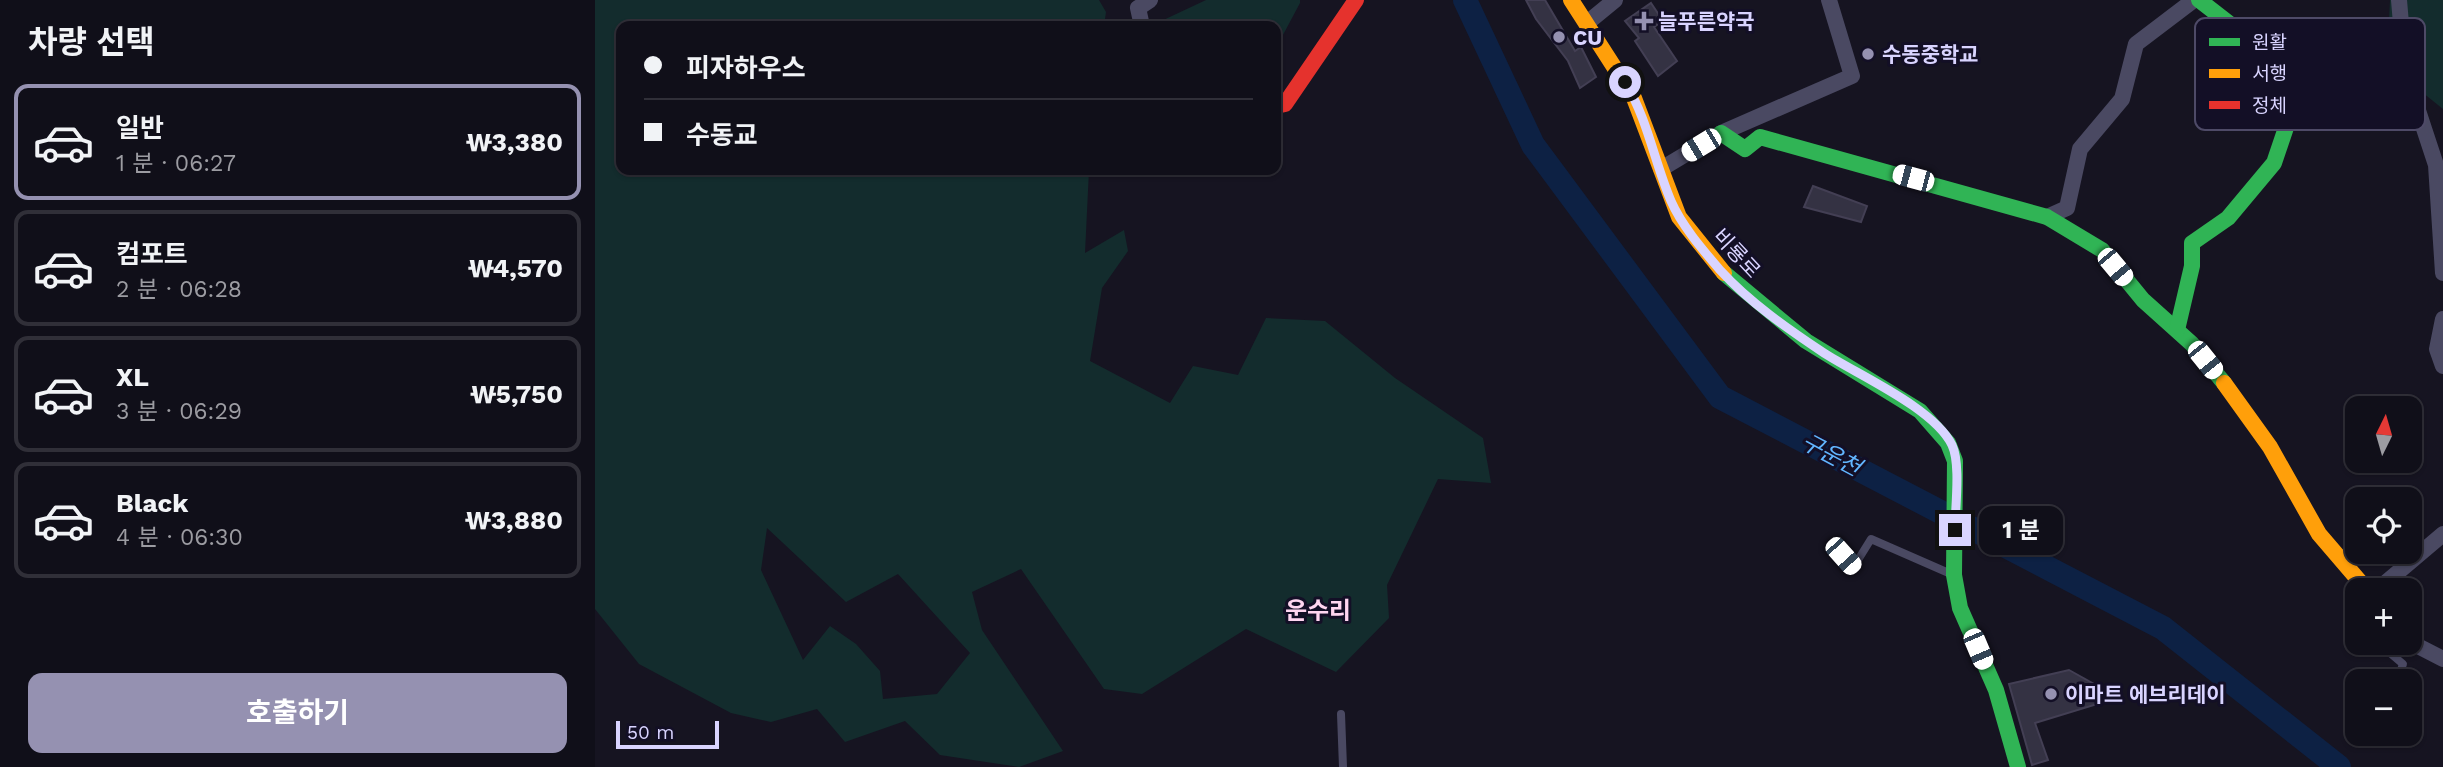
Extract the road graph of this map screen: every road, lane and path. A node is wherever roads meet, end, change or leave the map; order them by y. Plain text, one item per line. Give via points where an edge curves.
1 (1150, 0) edge
2 (1356, 0) edge
3 (1571, 0) edge
4 (1615, 0) edge
5 (1829, 0) edge
6 (2196, 0) edge
7 (2399, 0) edge
8 (2221, 18) edge
9 (2401, 18) edge
10 (1141, 21) edge
11 (1587, 23) junction
12 (1281, 105) edge
13 (2285, 130) edge
14 (2424, 130) edge
15 (1721, 133) junction
16 (1661, 170) junction
17 (2047, 218) junction
18 (2440, 222) edge
19 (2443, 273) edge
20 (2443, 319) edge
21 (2176, 330) junction
22 (2443, 366) edge
23 (2443, 534) edge
24 (1832, 544) dead end
25 (1954, 575) junction
26 (2357, 578) edge
27 (2391, 578) edge
28 (2422, 648) edge
29 (2392, 655) edge
30 (2443, 659) edge
31 (2401, 669) edge
32 (1341, 714) dead end
33 (1343, 767) edge
34 (2018, 767) edge

1 - 10 street via 1138,8
2 - 12 street
3 - 11 street, 비룡로
4 - 11 street
5 - 15 street via 1851,76
6 - 8 street
6 - 17 street via 2136,44 2122,99 2080,149 2067,208
7 - 9 street
11 - 16 street, 비룡로 via 1632,95
13 - 21 street via 2274,163 2228,218 2192,243 2192,266
14 - 18 street via 2436,165
15 - 16 street
15 - 17 street via 1745,149 1760,137
16 - 25 street, 비룡로 via 1685,227 1721,271 1825,354 1888,388 1941,430 1955,461
17 - 21 street via 2102,250 2143,300
18 - 19 street
20 - 22 street via 2437,349
21 - 26 street via 2232,393 2270,447 2319,534
23 - 27 street
24 - 25 lane via 1853,568 1871,539
25 - 34 street via 1961,608 1996,690
28 - 30 street
29 - 31 lane via 2403,664
32 - 33 lane

